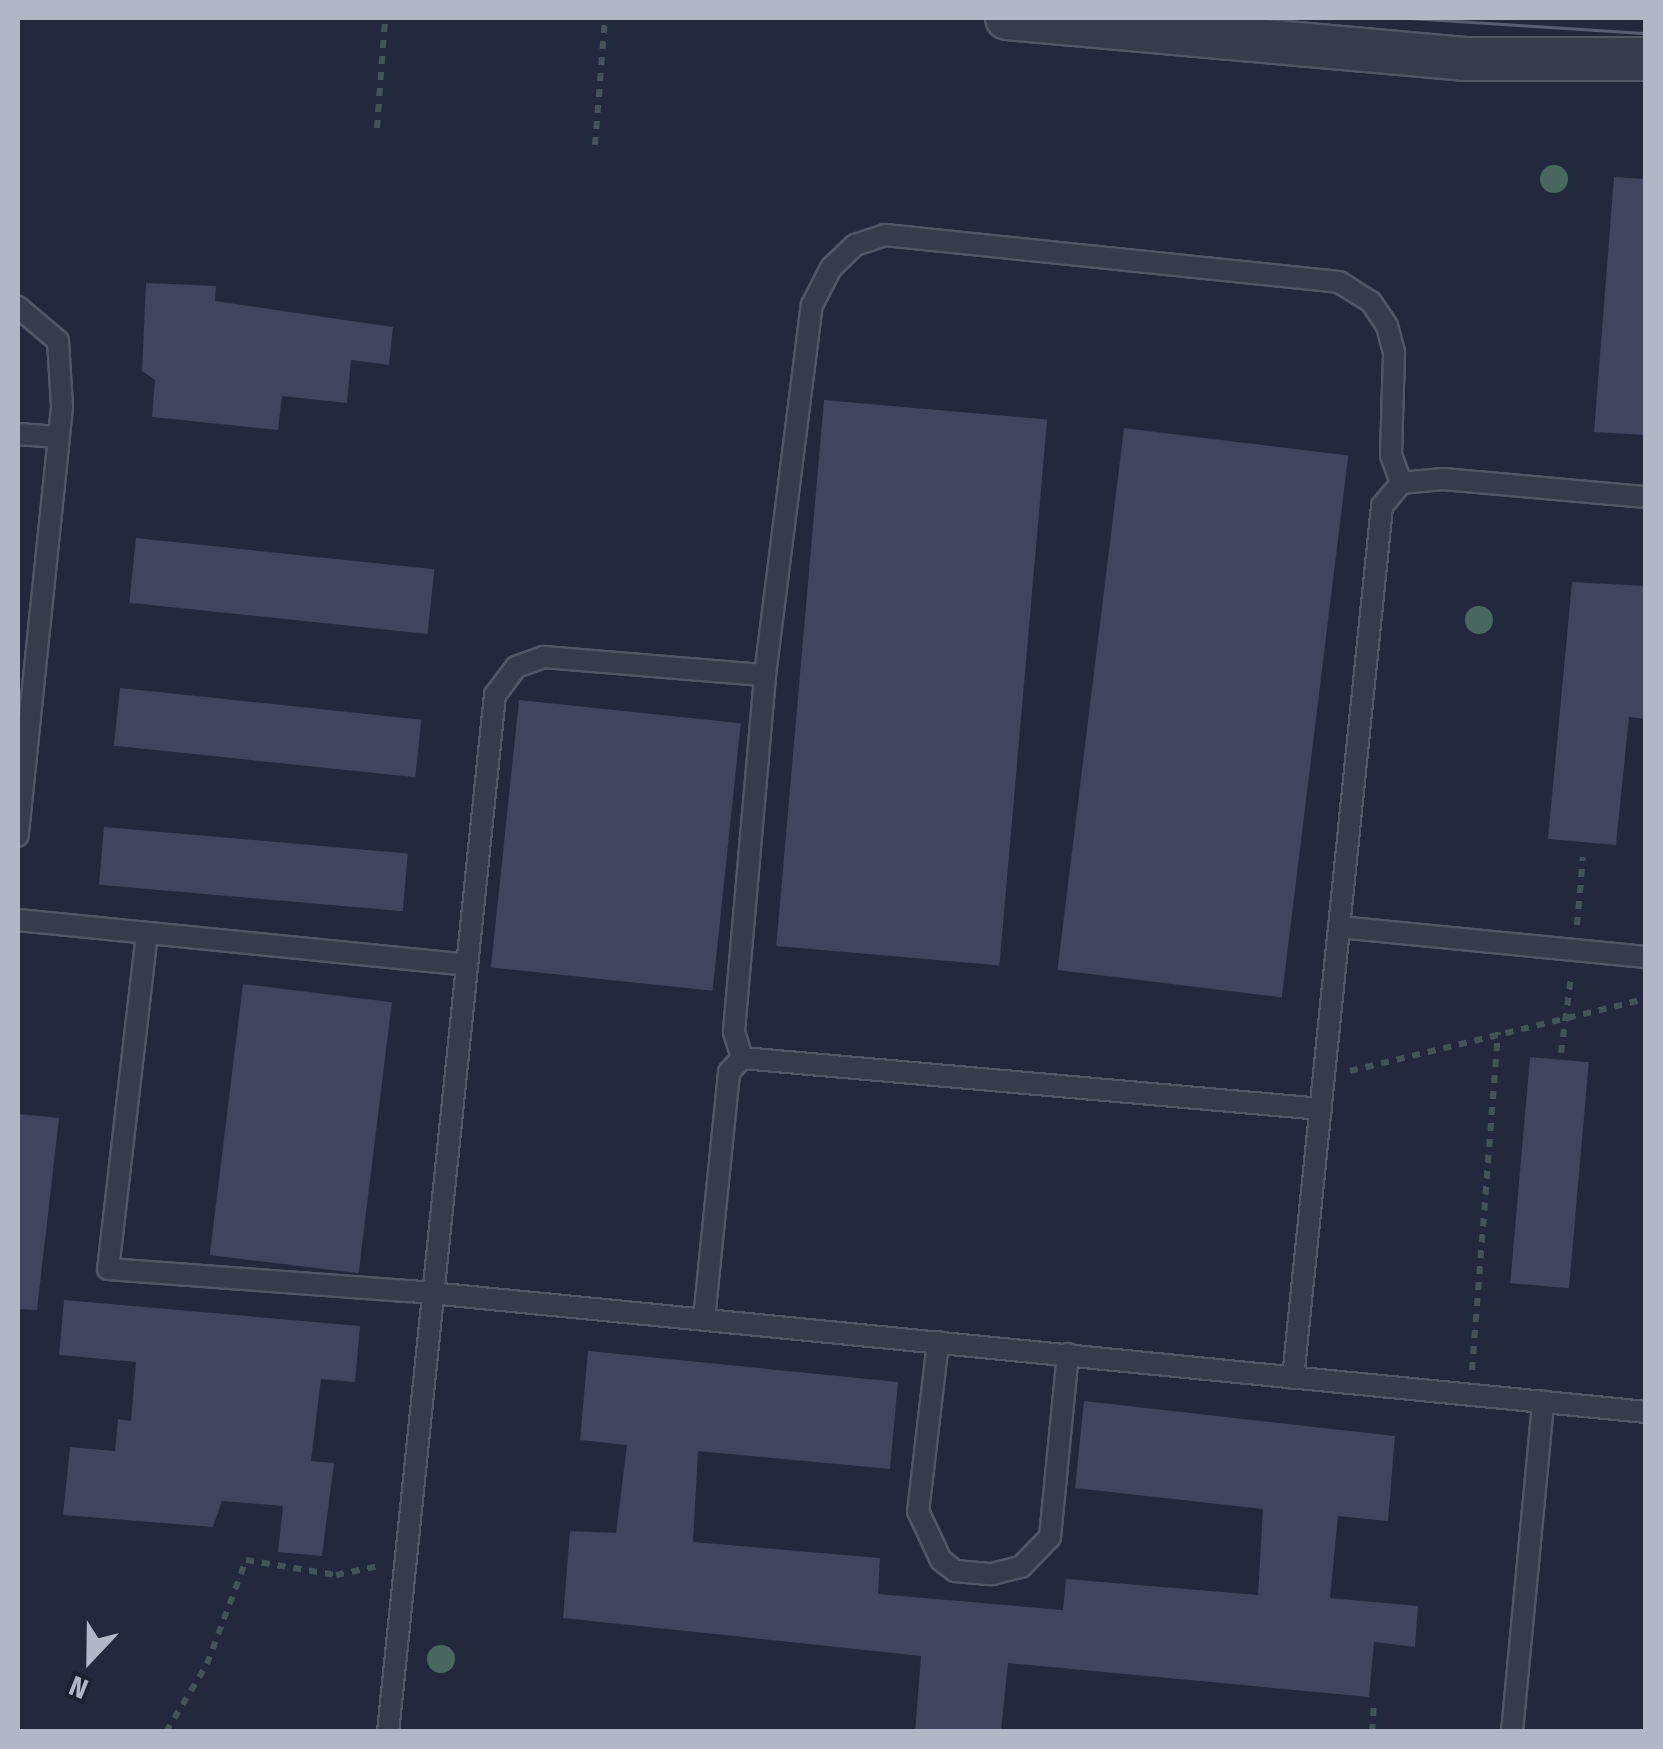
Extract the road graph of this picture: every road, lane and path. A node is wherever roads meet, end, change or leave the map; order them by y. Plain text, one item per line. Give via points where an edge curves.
1 (385, 18) edge
2 (605, 18) edge
3 (1007, 18) edge
4 (1646, 59) edge
5 (378, 128) dead end
6 (594, 145) dead end
7 (18, 307) edge
8 (18, 434) edge
9 (58, 437) junction
10 (1402, 483) junction
11 (1646, 497) edge
12 (765, 675) junction
13 (18, 836) edge
14 (18, 920) edge
15 (1339, 926) junction
16 (148, 933) junction
17 (1646, 957) edge
18 (467, 965) junction
19 (1646, 999) edge
20 (1498, 1032) junction
21 (742, 1058) junction
22 (1324, 1078) junction
23 (1321, 1109) junction
24 (438, 1295) junction
25 (704, 1319) junction
26 (938, 1342) junction
27 (1068, 1354) junction
28 (1293, 1378) junction
29 (1470, 1394) junction
30 (1542, 1401) junction
31 (1646, 1412) edge
32 (404, 1561) junction
33 (1374, 1706) dead end
34 (166, 1732) edge
35 (388, 1732) edge
36 (1372, 1732) edge
37 (1512, 1732) edge

1 - 5 path
2 - 6 path
3 - 4 street via 1464,58
7 - 9 lane via 58,341
8 - 9 lane
9 - 13 lane
10 - 11 lane via 1444,479
10 - 12 lane via 1390,454 1394,354 1387,326 1371,302 1338,282 884,235 855,245 831,268 812,305
10 - 15 lane via 1382,506
12 - 18 lane via 544,657 516,667 495,695
12 - 21 lane via 734,1031
14 - 16 lane
15 - 17 lane
15 - 22 lane
16 - 18 lane
16 - 24 lane via 108,1269
18 - 24 lane
19 - 20 path
20 - 22 path
20 - 29 path
21 - 23 lane
21 - 25 lane via 729,1072
22 - 23 lane
23 - 28 lane
24 - 25 lane
24 - 32 lane
25 - 26 lane
26 - 27 lane
26 - 27 lane via 918,1511 941,1560 955,1571 992,1574 1021,1567 1050,1537
27 - 28 lane
28 - 29 lane
29 - 30 lane
30 - 31 lane
30 - 37 lane
32 - 34 path via 336,1575 246,1560 207,1664
32 - 35 lane
33 - 36 path

